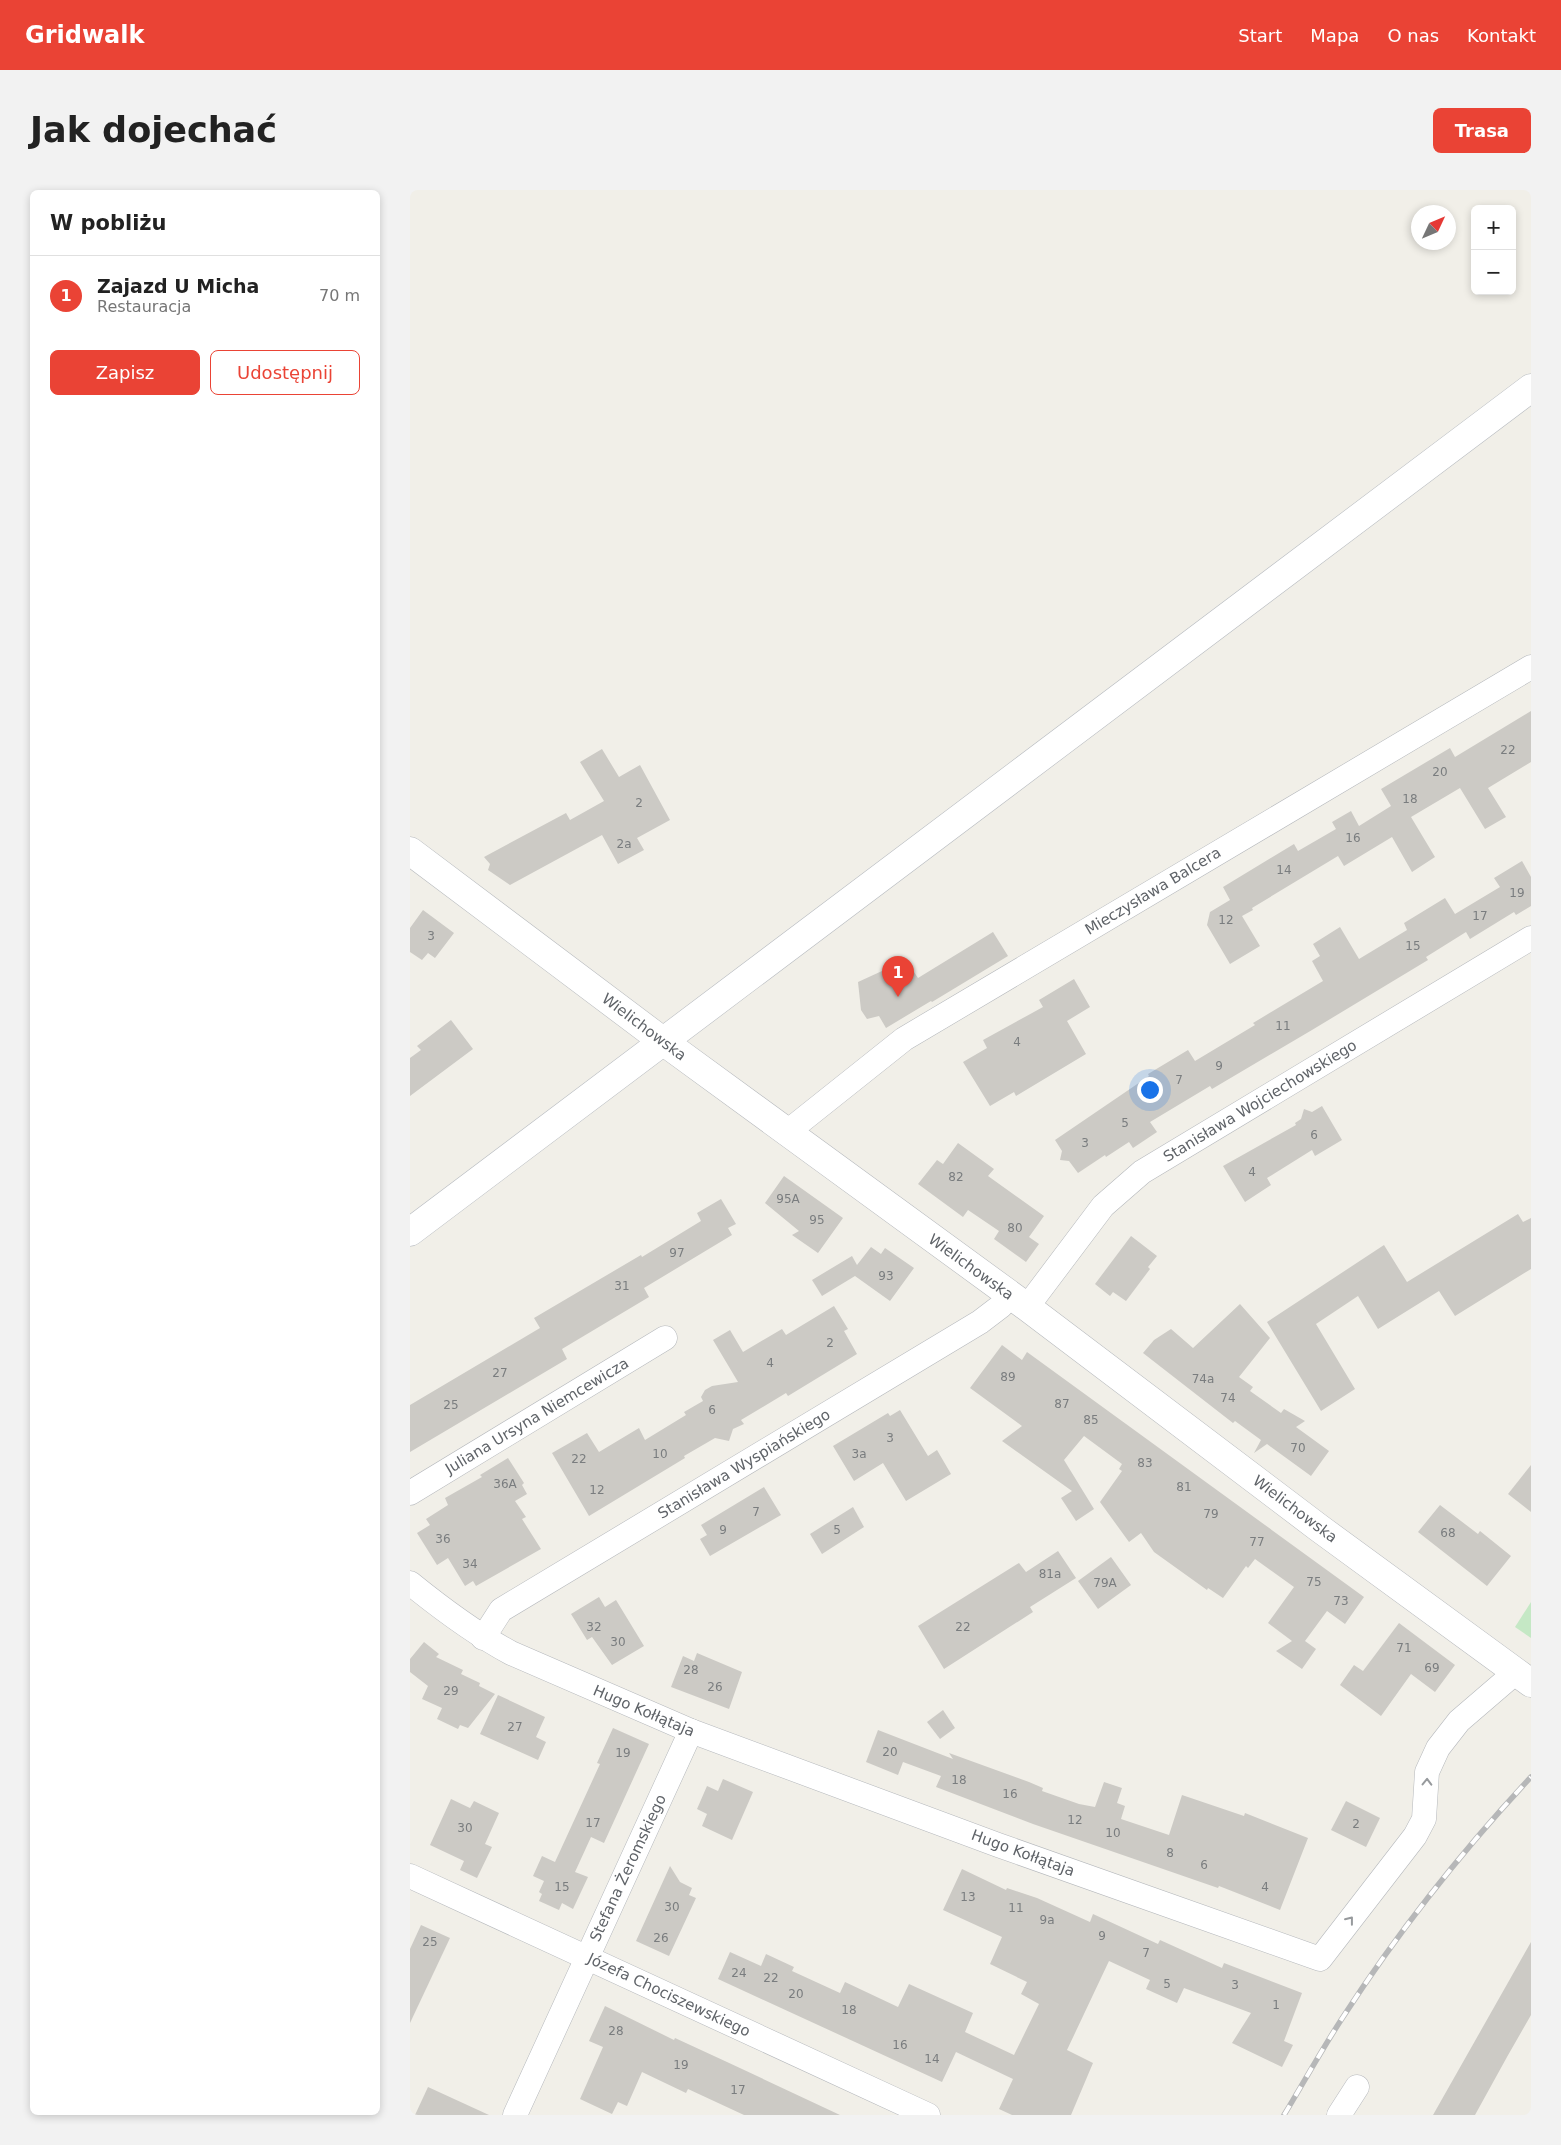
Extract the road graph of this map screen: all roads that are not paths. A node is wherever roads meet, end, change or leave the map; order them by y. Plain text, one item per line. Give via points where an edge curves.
1 (1531, 388) edge
2 (1531, 667) edge
3 (410, 852) edge
4 (1531, 938) edge
5 (664, 1042) junction
6 (786, 1133) junction
7 (410, 1232) edge
8 (1019, 1301) junction
9 (665, 1338) dead end
10 (410, 1493) edge
11 (410, 1583) edge
12 (483, 1638) junction
13 (1523, 1677) edge
14 (691, 1731) junction
15 (410, 1876) edge
16 (588, 1957) junction
17 (1356, 2087) dead end
18 (515, 2115) edge
19 (928, 2115) edge
20 (1339, 2115) edge

1 - 5 main road
2 - 6 street, Mieczysława Balcera via 904,1039
3 - 5 main road, Wielichowska
4 - 8 street, Stanisława Wojciechowskiego via 1142,1172 1103,1206
5 - 6 main road, Wielichowska
5 - 7 main road
6 - 8 main road, Wielichowska
8 - 12 street, Stanisława Wyspiańskiego via 1001,1306 980,1322 501,1610
8 - 13 main road, Wielichowska via 1319,1528
9 - 10 street, Juliana Ursyna Niemcewicza
11 - 12 street, Hugo Kołłątaja
12 - 14 street, Hugo Kołłątaja via 541,1667
14 -> 13 street, Hugo Kołłątaja via 998,1845 1320,1959 1415,1836 1424,1819 1427,1772 1438,1748 1459,1721
14 - 16 street, Stefana Żeromskiego
15 - 16 street, Józefa Chociszewskiego
16 - 18 street, Stefana Żeromskiego
16 - 19 street, Józefa Chociszewskiego
17 - 20 street

